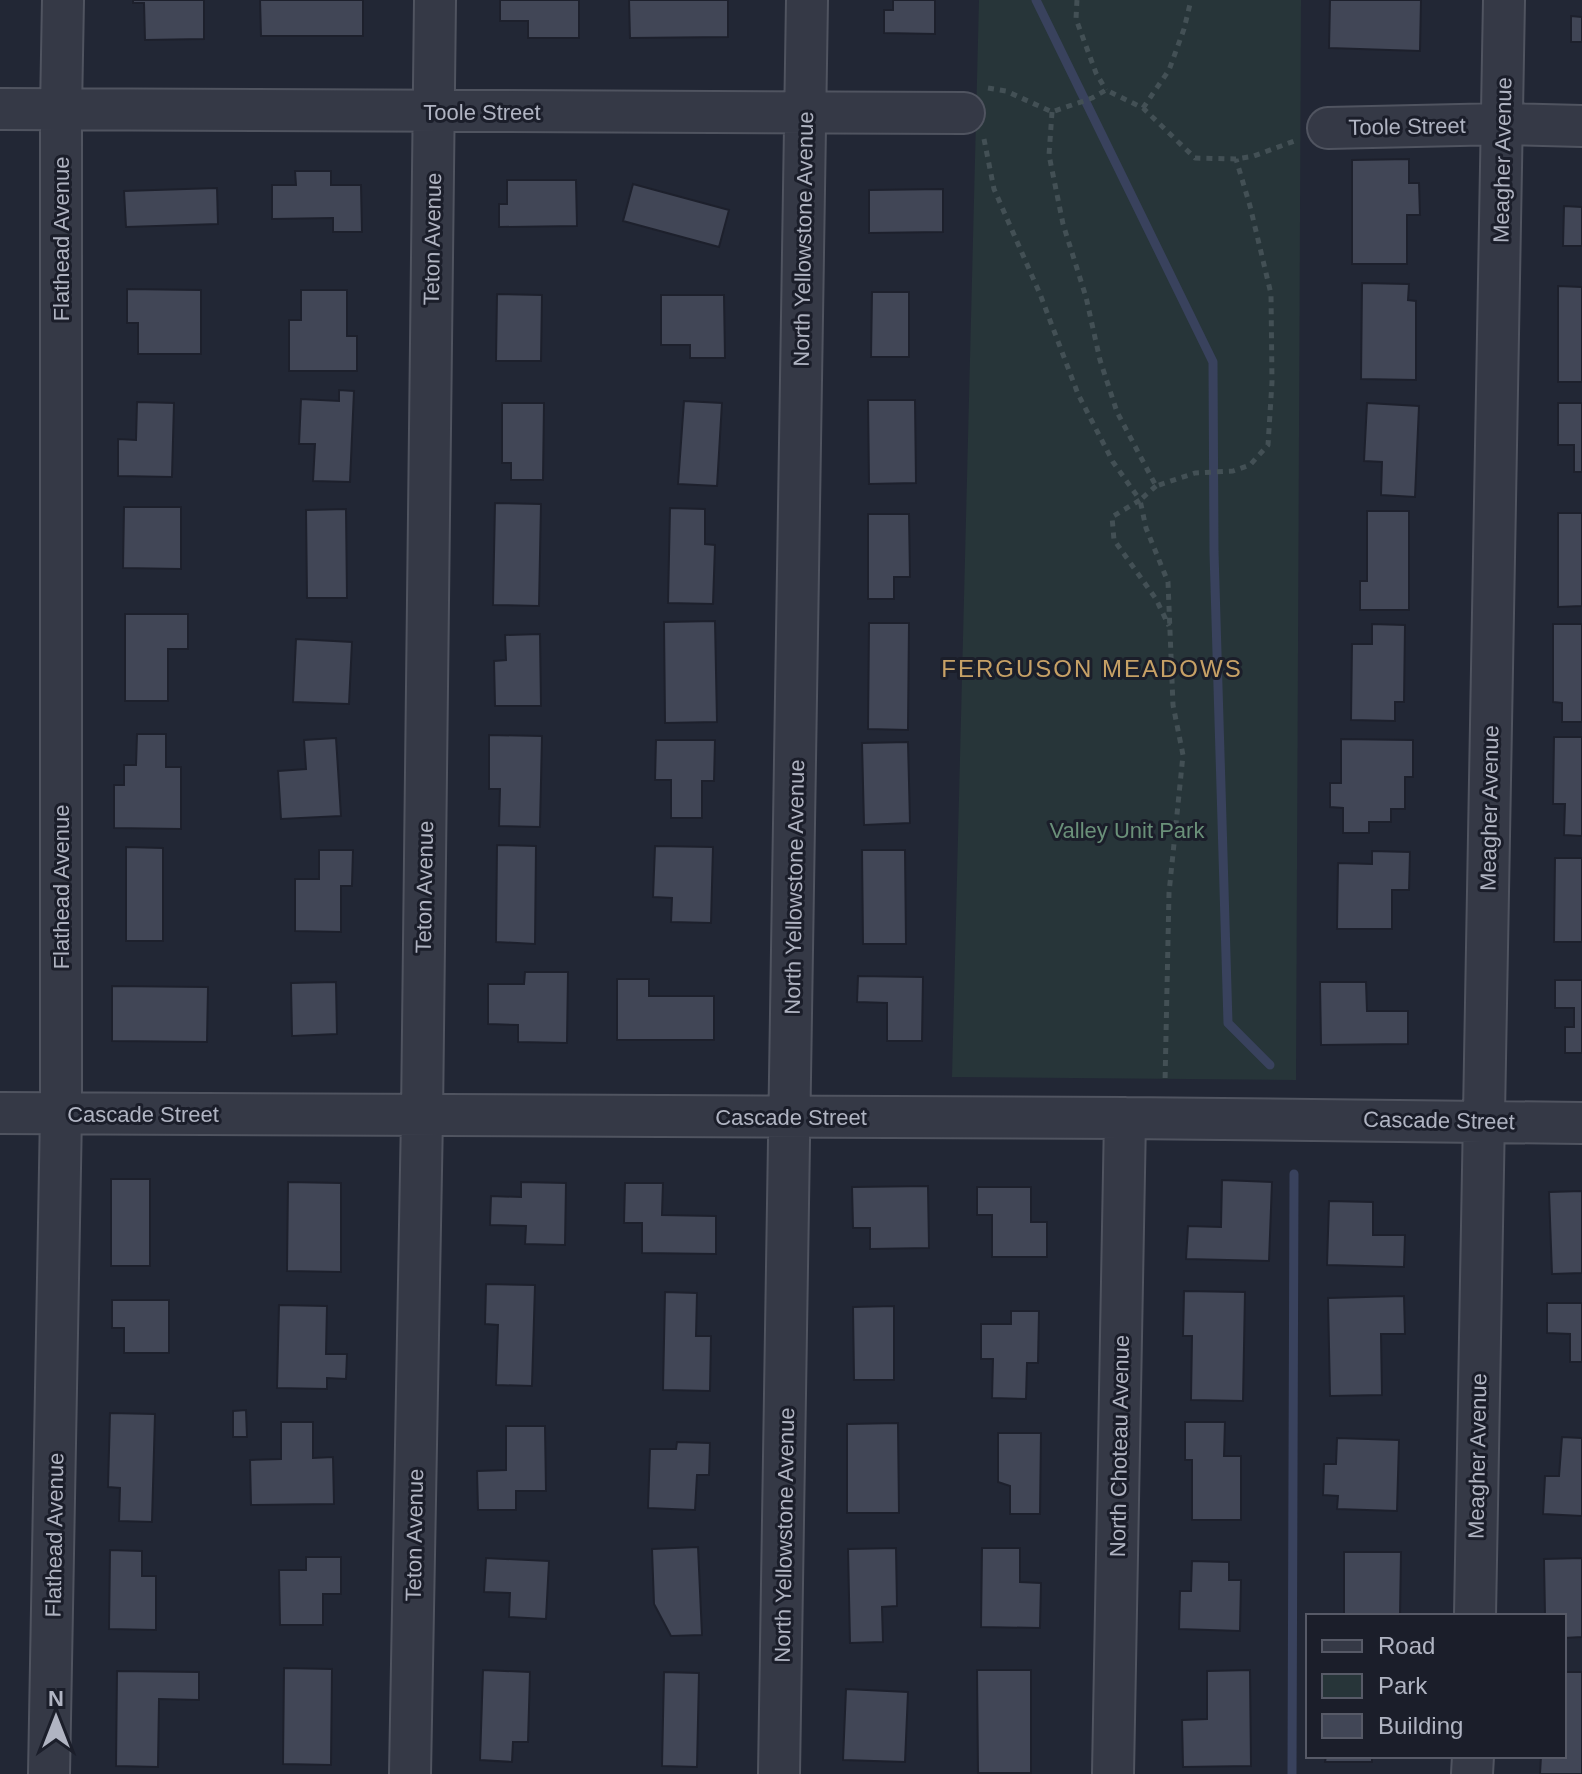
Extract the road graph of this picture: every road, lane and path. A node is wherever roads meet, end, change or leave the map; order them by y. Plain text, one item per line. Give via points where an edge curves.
1 (63, 0) edge
2 (435, 0) edge
3 (807, 0) edge
4 (1077, 0) edge
5 (1191, 0) edge
6 (1504, 0) edge
7 (1106, 90) junction
8 (1074, 104) dead end
9 (1143, 108) junction
10 (0, 109) edge
11 (61, 110) junction
12 (805, 112) junction
13 (1052, 112) dead end
14 (434, 113) junction
15 (974, 124) joint
16 (1503, 124) junction
17 (1582, 126) edge
18 (1328, 128) joint
19 (1236, 159) junction
20 (1156, 486) junction
21 (1140, 500) junction
22 (1171, 630) junction
23 (1165, 1083) dead end
24 (0, 1113) edge
25 (61, 1113) junction
26 (422, 1116) junction
27 (791, 1117) junction
28 (1125, 1118) junction
29 (1482, 1120) junction
30 (1582, 1123) edge
31 (1475, 1614) edge
32 (49, 1774) edge
33 (410, 1774) edge
34 (779, 1774) edge
35 (1113, 1774) edge

1 - 11 street, Flathead Avenue
2 - 14 street, Teton Avenue
3 - 12 street, North Yellowstone Avenue
4 - 7 path via 1076,19
5 - 9 path via 1169,70
6 - 16 street, Meagher Avenue
7 - 8 path
7 - 9 path
9 - 19 path via 1195,158
10 - 11 street, Toole Street
11 - 14 street, Toole Street
11 - 25 street, Flathead Avenue
12 - 14 street, Toole Street
12 - 15 street, Toole Street
12 - 27 street, North Yellowstone Avenue
13 - 20 path via 1049,155 1100,360 1117,412
14 - 26 street, Teton Avenue
15 - 21 path via 994,189 1078,394 1113,462
16 - 17 street, Toole Street
16 - 18 street, Toole Street
16 - 29 street, Meagher Avenue
18 - 19 path
19 - 20 path via 1271,294 1268,445 1250,465 1195,473
20 - 21 path
21 - 22 path via 1168,582
21 - 22 path via 1112,517 1114,540
22 - 23 path via 1173,705 1183,755 1169,893
24 - 25 street, Cascade Street
25 - 26 street, Cascade Street
25 - 32 street, Flathead Avenue
26 - 27 street, Cascade Street
26 - 33 street, Teton Avenue
27 - 28 street, Cascade Street
27 - 34 street, North Yellowstone Avenue
28 - 29 street, Cascade Street
28 - 35 street, North Choteau Avenue
29 - 30 street, Cascade Street
29 - 31 street, Meagher Avenue

